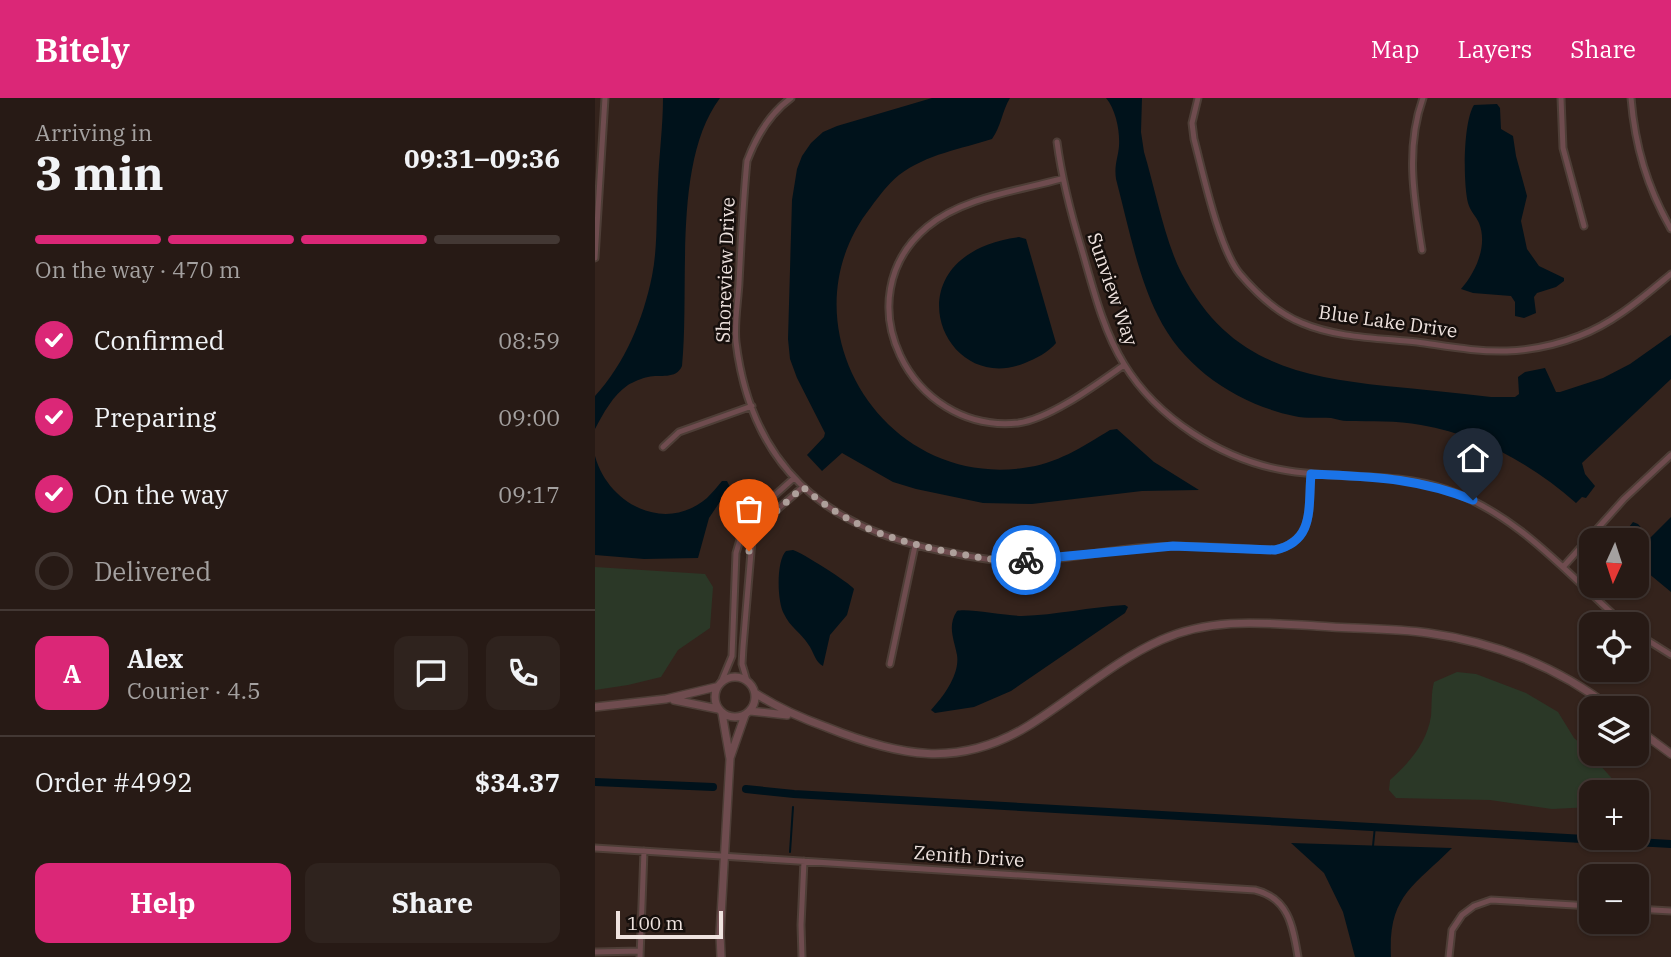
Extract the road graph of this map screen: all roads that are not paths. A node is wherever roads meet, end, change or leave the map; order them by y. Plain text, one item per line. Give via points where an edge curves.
1 (605, 98) edge
2 (791, 98) edge
3 (1198, 98) edge
4 (1423, 98) edge
5 (1561, 98) edge
6 (1631, 98) edge
7 (1057, 142) dead end
8 (1061, 179) junction
9 (1584, 226) dead end
10 (1671, 229) edge
11 (596, 235) edge
12 (1422, 250) dead end
13 (595, 258) edge
14 (1671, 274) edge
15 (1124, 365) junction
16 (752, 406) junction
17 (663, 447) dead end
18 (1671, 455) edge
19 (1311, 474) junction
20 (794, 478) junction
21 (803, 487) junction
22 (915, 546) junction
23 (1564, 566) junction
24 (734, 607) junction
25 (745, 607) junction
26 (1611, 612) edge
27 (1649, 641) edge
28 (1671, 654) edge
29 (890, 664) dead end
30 (723, 680) junction
31 (747, 681) junction
32 (716, 688) junction
33 (755, 693) junction
34 (1594, 696) edge
35 (666, 699) junction
36 (595, 707) edge
37 (720, 711) junction
38 (747, 713) junction
39 (801, 718) junction
40 (1649, 738) edge
41 (1671, 754) edge
42 (730, 759) junction
43 (595, 848) edge
44 (644, 851) junction
45 (725, 855) junction
46 (804, 861) junction
47 (1579, 905) edge
48 (1649, 910) edge
49 (1671, 911) edge
50 (595, 952) edge
51 (640, 954) edge
52 (721, 957) edge
53 (802, 957) edge
54 (1298, 957) edge
55 (1449, 957) edge

1 - 11 street
2 - 16 street, Shoreview Drive via 755,138 747,161 736,338
3 - 14 street, Blue Lake Drive via 1192,123 1194,139 1224,243 1238,271 1258,294 1303,324 1331,332 1462,348 1531,349 1602,326
4 - 12 street via 1412,167
5 - 9 street via 1563,148
6 - 10 street via 1636,144 1646,178
7 - 8 street, Sunview Way
8 - 15 street, Sunview Way via 1094,294
8 - 15 street via 953,211 910,243 896,270 890,300 902,364 922,390 952,412 986,422 1018,423 1043,416
11 - 13 street
15 - 19 street, Sunview Way via 1157,405 1214,446 1280,470
16 - 17 street via 679,432
16 - 20 street, Shoreview Drive via 774,453
18 - 23 street
19 - 22 street, Shoreview Drive via 1302,536 1289,547 1275,550 1173,546 1009,561
19 - 23 street, Sunview Way via 1410,481 1444,489 1502,517
20 - 21 street, Shoreview Drive
20 - 24 street via 755,513 742,533 736,553
21 - 22 street, Shoreview Drive via 841,516
21 - 25 street via 765,520 752,540
22 - 29 street
23 - 26 street, Sunview Way
24 - 25 street
24 - 30 street via 732,656
25 - 31 street via 742,664
27 - 28 street
30 - 31 street via 734,676
30 - 32 street
31 - 33 street
32 - 35 street
32 - 37 street via 715,703
33 - 38 street
33 - 39 street
34 - 39 street via 1535,663 1465,640 1427,633 1244,622 1208,625 1161,640 1027,727 965,750 912,754
35 - 36 street
35 - 37 street
37 - 38 street via 734,718
37 - 42 street
38 - 39 street
38 - 42 street
40 - 41 street
42 - 45 street
43 - 44 street, Zenith Drive
44 - 45 street, Zenith Drive
44 - 51 street
45 - 46 street, Zenith Drive
45 - 52 street
46 - 53 street
46 - 54 street, Zenith Drive via 1255,890 1271,895 1286,912
47 - 55 street via 1491,900 1475,906 1452,930
48 - 49 street
50 - 51 street

